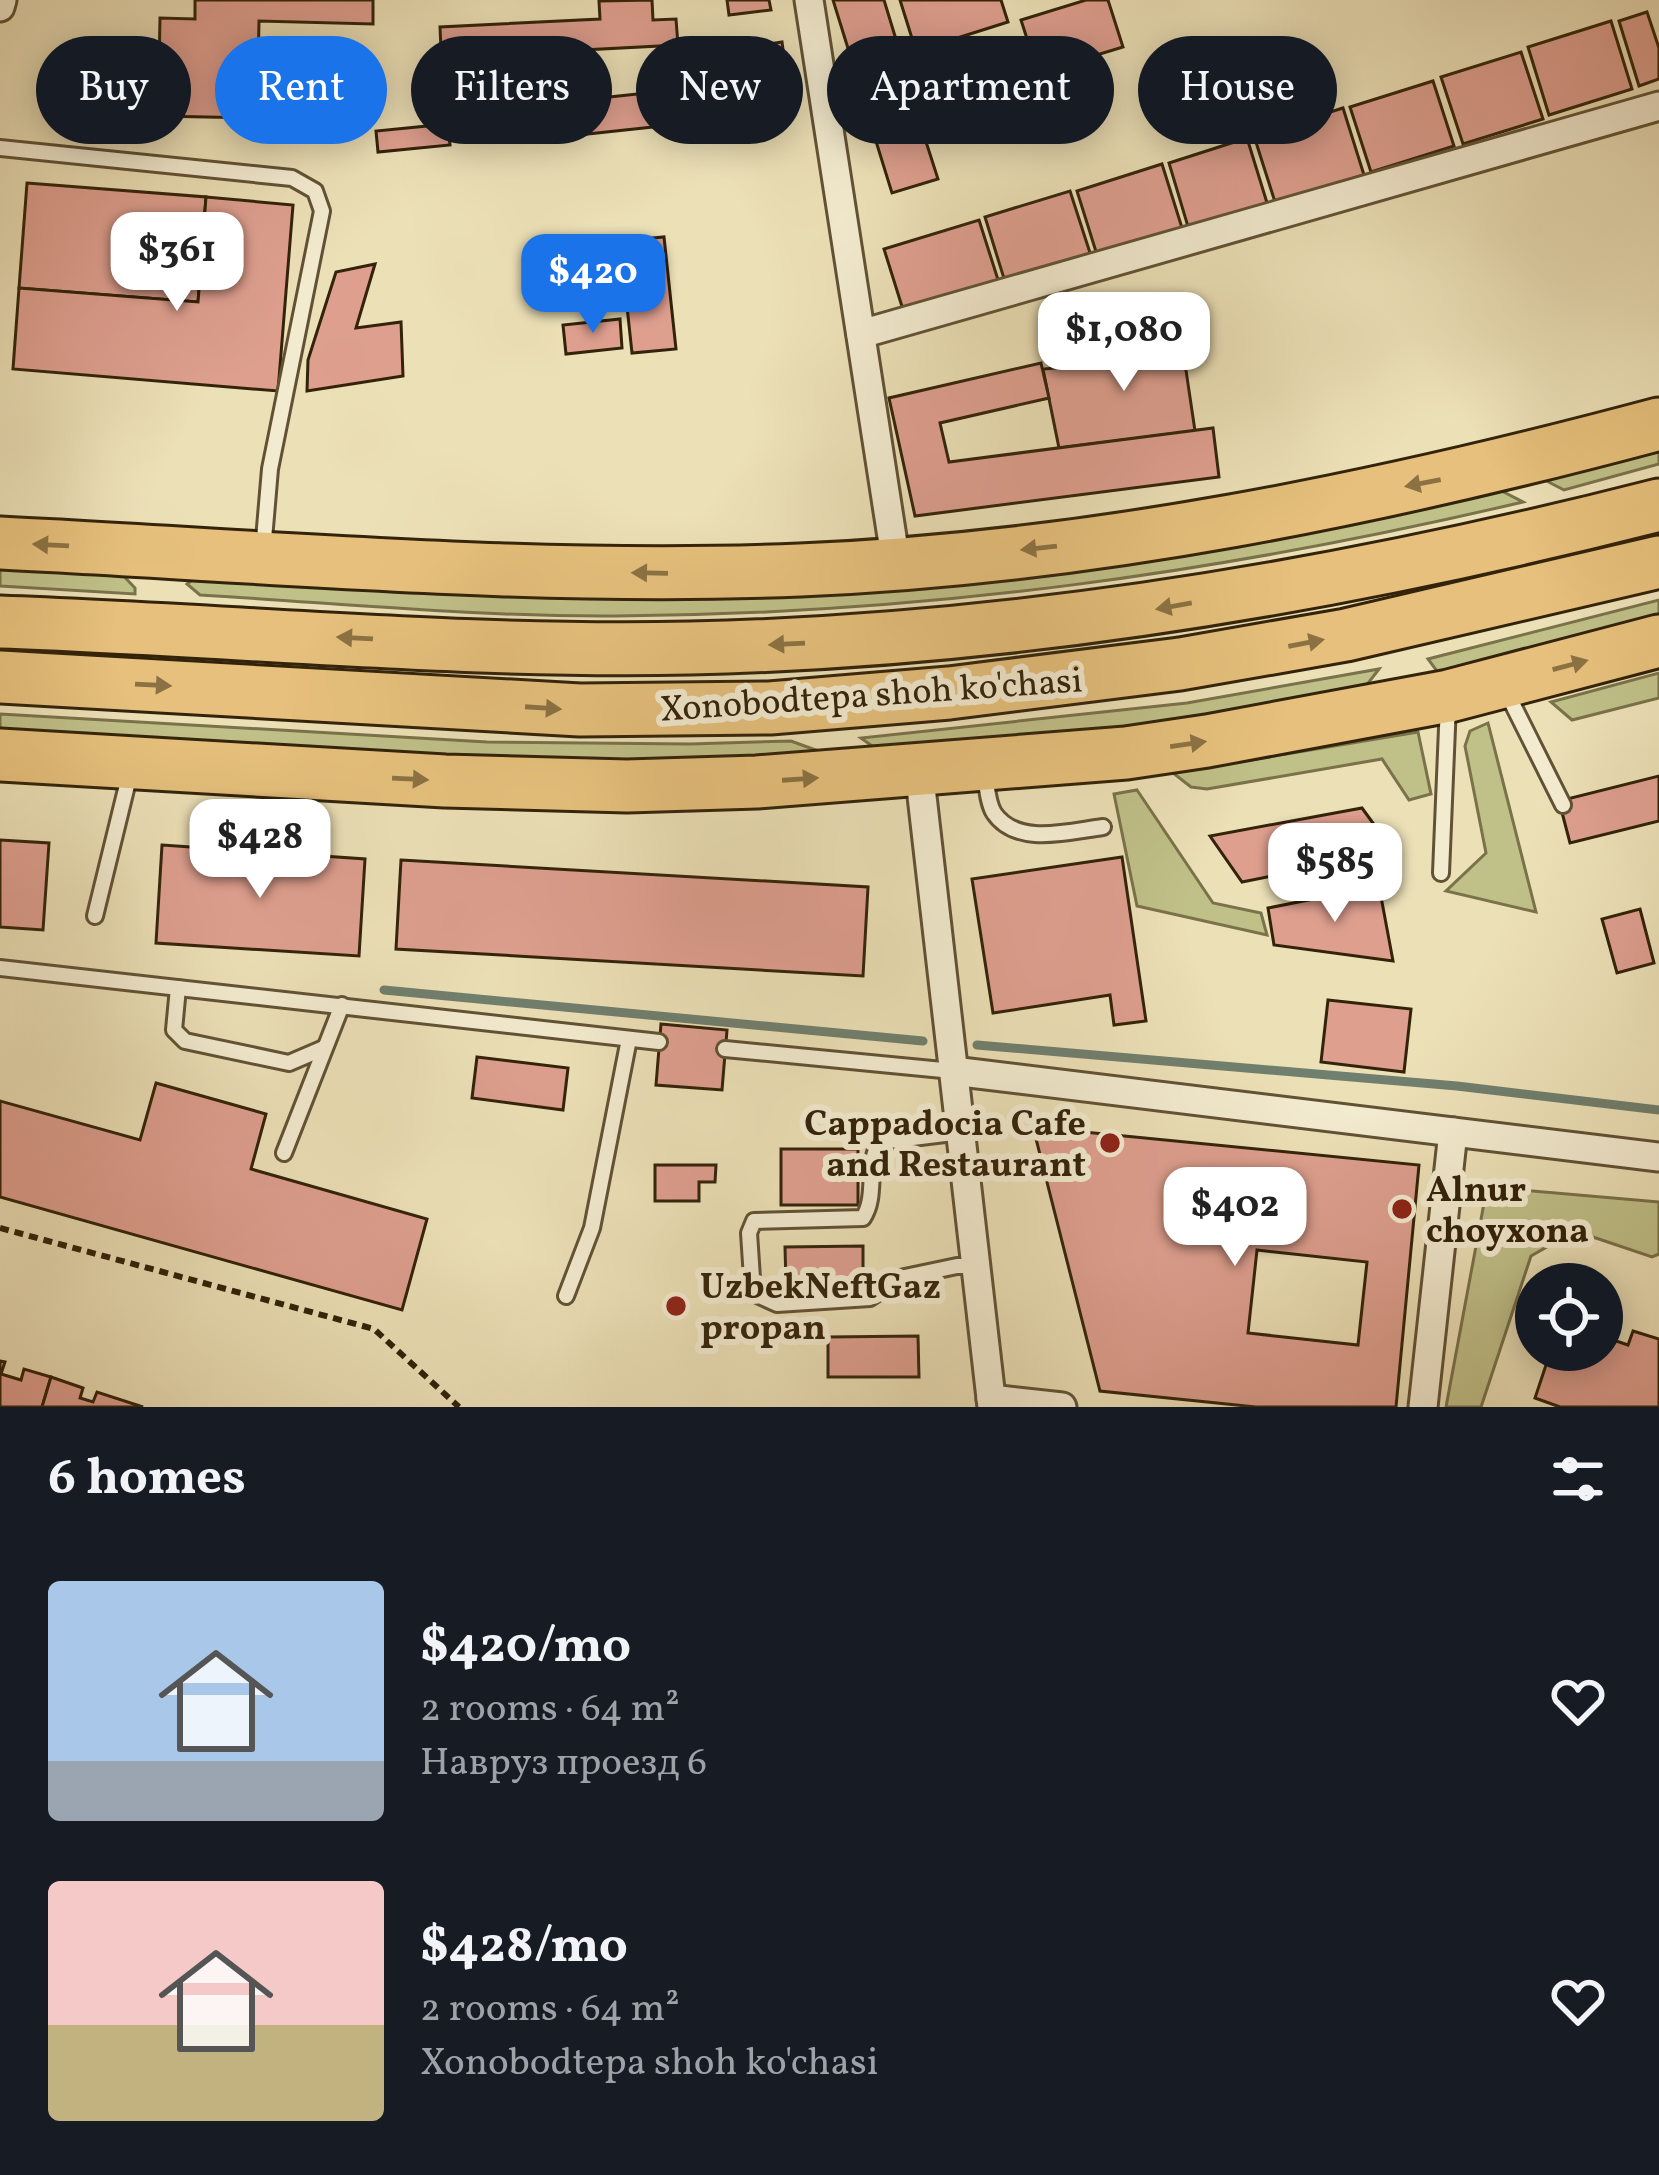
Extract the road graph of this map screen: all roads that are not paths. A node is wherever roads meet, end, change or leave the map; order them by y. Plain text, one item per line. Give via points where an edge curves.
1 (809, 0) edge
2 (1659, 106) edge
3 (0, 148) edge
4 (861, 334) junction
5 (1659, 424) edge
6 (1486, 470) junction
7 (1659, 505) edge
8 (1596, 521) junction
9 (0, 543) edge
10 (113, 548) junction
11 (262, 556) junction
12 (896, 562) junction
13 (1659, 562) edge
14 (1453, 611) junction
15 (0, 622) edge
16 (220, 632) junction
17 (1659, 640) edge
18 (434, 642) junction
19 (0, 676) edge
20 (1502, 683) junction
21 (1449, 696) junction
22 (431, 700) junction
23 (770, 708) junction
24 (1358, 713) junction
25 (0, 755) edge
26 (132, 763) junction
27 (982, 765) junction
28 (902, 772) junction
29 (1563, 805) dead end
30 (1103, 827) dead end
31 (1441, 873) dead end
32 (95, 916) dead end
33 (0, 968) edge
34 (178, 988) junction
35 (342, 1005) junction
36 (629, 1039) junction
37 (659, 1042) dead end
38 (324, 1048) junction
39 (725, 1048) dead end
40 (953, 1072) junction
41 (961, 1132) junction
42 (1453, 1132) junction
43 (284, 1153) dead end
44 (1659, 1157) edge
45 (976, 1266) junction
46 (566, 1296) dead end
47 (992, 1403) edge
48 (1062, 1407) edge
49 (1423, 1407) edge

1 - 4 street
2 - 4 street
3 - 11 lane via 292,178 315,191 322,211 270,469
4 - 12 street
5 - 6 highway
6 - 8 highway
6 -> 12 highway via 1220,523
7 - 8 highway, Xonobodtepa shoh ko'chasi
8 -> 18 highway, Xonobodtepa shoh ko'chasi via 1238,595 1021,626 692,648
10 -> 9 highway
10 - 11 highway
10 - 16 highway
12 -> 11 highway via 676,573
13 - 14 highway, Xonobodtepa shoh ko'chasi
23 -> 14 highway, Xonobodtepa shoh ko'chasi via 1124,673
14 - 24 highway
15 - 16 highway, Xonobodtepa shoh ko'chasi
18 -> 16 highway, Xonobodtepa shoh ko'chasi
20 -> 17 highway
18 - 22 highway via 409,670
19 -> 22 highway, Xonobodtepa shoh ko'chasi
20 - 21 highway
20 - 29 lane
21 - 24 highway
21 - 31 lane
22 -> 23 highway, Xonobodtepa shoh ko'chasi via 580,710
23 - 28 highway
27 -> 24 highway via 1126,753
25 - 26 highway
26 -> 28 highway via 627,786
26 - 32 lane
27 - 28 highway
27 - 30 lane via 993,812 1011,829 1034,835
28 - 40 street
33 - 34 lane
34 - 35 lane
34 - 38 lane via 174,1030 184,1041 289,1063
35 - 36 lane
35 - 38 lane
36 - 37 lane
36 - 46 lane via 592,1228
38 - 43 lane
39 - 40 lane
40 - 41 street
40 - 42 street
41 - 45 street
41 - 45 lane via 880,1142 863,1218 754,1222 754,1293 777,1304 870,1298 900,1278
42 - 44 street
42 - 49 street
45 - 47 street
47 - 48 street

